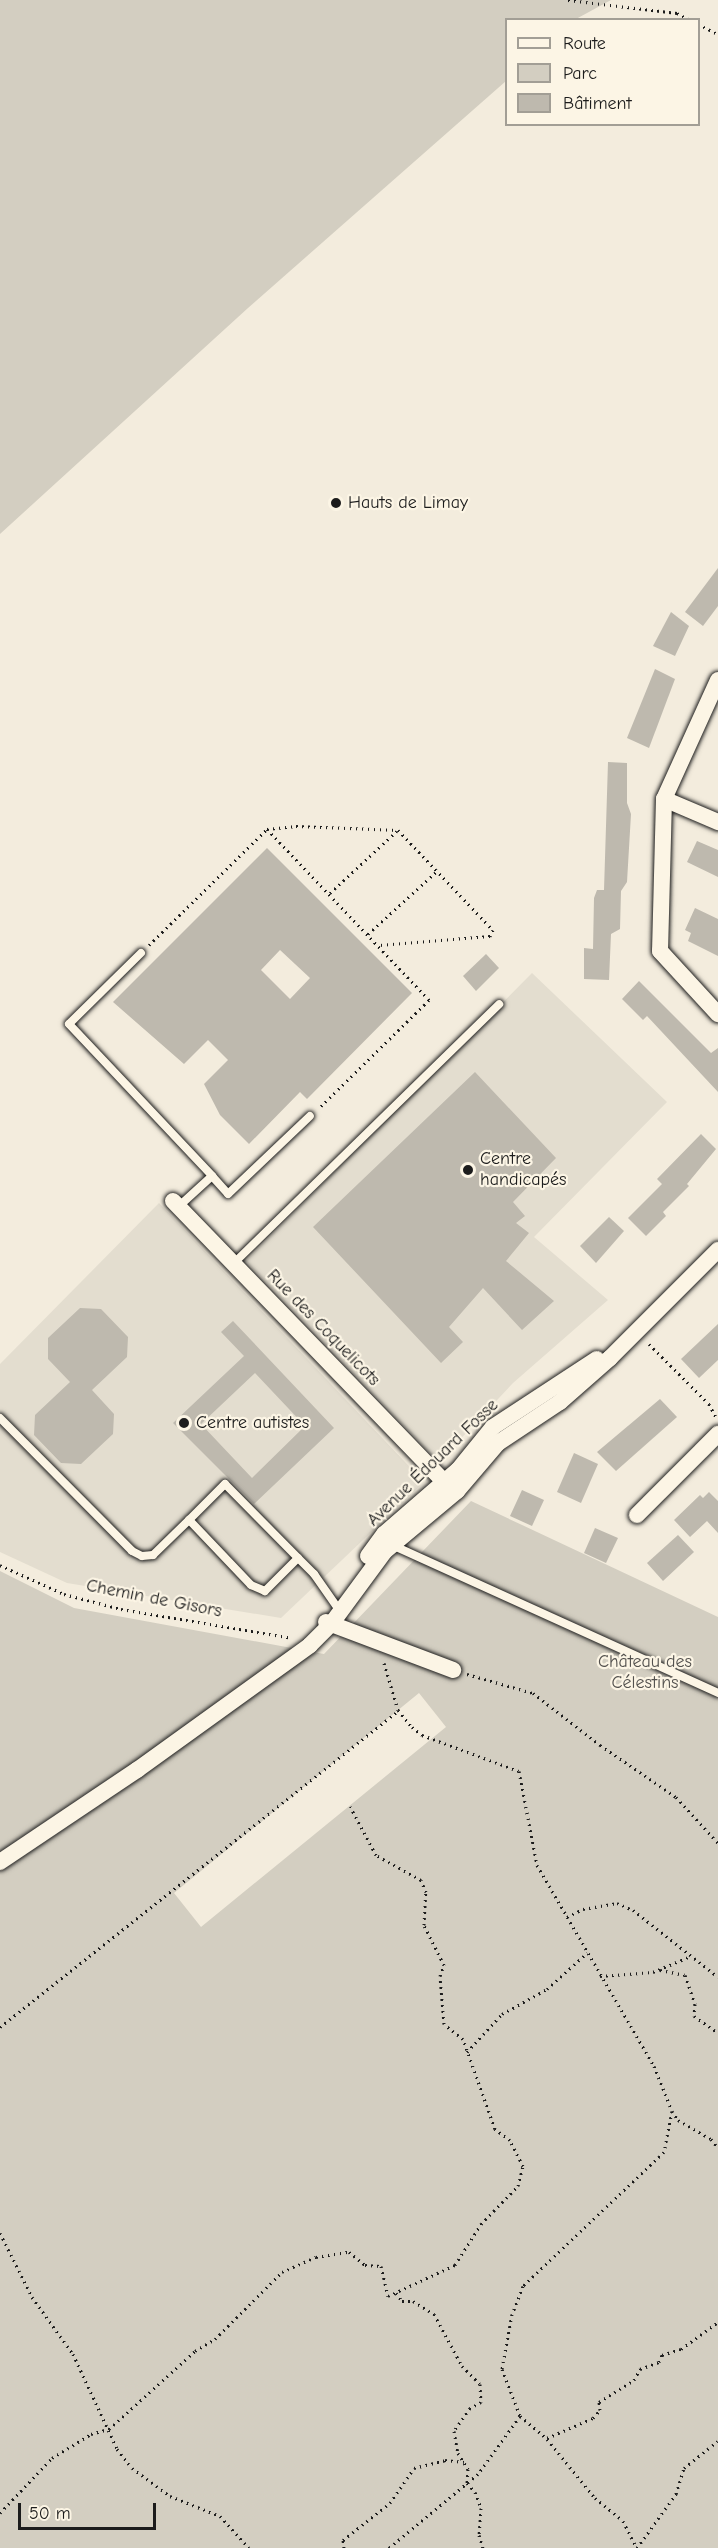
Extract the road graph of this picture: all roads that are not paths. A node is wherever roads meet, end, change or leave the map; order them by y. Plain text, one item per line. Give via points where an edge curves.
1 (718, 680) edge
2 (664, 799) junction
3 (718, 822) edge
4 (141, 953) road end
5 (499, 1004) dead end
6 (718, 1014) edge
7 (310, 1116) road end
8 (212, 1176) junction
9 (176, 1204) joint
10 (718, 1250) edge
11 (233, 1264) junction
12 (0, 1418) edge
13 (718, 1434) edge
14 (450, 1488) junction
15 (417, 1514) junction
16 (637, 1515) dead end
17 (189, 1520) junction
18 (392, 1545) junction
19 (298, 1558) junction
20 (336, 1606) junction
21 (329, 1623) junction
22 (291, 1659) junction
23 (453, 1670) road end
24 (718, 1693) edge
25 (0, 1862) edge

1 - 2 street
2 - 3 street
2 - 6 street via 660,951
4 - 8 lane via 69,1024
5 - 11 lane
7 - 8 lane via 228,1194
8 - 9 lane
9 - 11 street, Rue des Coquelicots
10 - 14 street, Avenue Édouard Fosse via 635,1330 493,1427
11 - 14 street, Rue des Coquelicots
12 - 17 lane via 132,1551 142,1556 153,1555
13 - 16 street
14 - 15 street, Avenue Édouard Fosse
15 - 18 street, Avenue Édouard Fosse
15 - 20 street, Avenue Édouard Fosse via 384,1534
17 - 19 lane via 251,1585 265,1591
17 - 19 lane via 225,1484
18 - 21 street, Avenue Édouard Fosse
18 - 24 lane
19 - 20 lane
20 - 21 street, Avenue Édouard Fosse
21 - 22 street, Avenue Édouard Fosse
21 - 22 street, Avenue Édouard Fosse
21 - 23 street
22 - 25 street, Avenue Édouard Fosse

